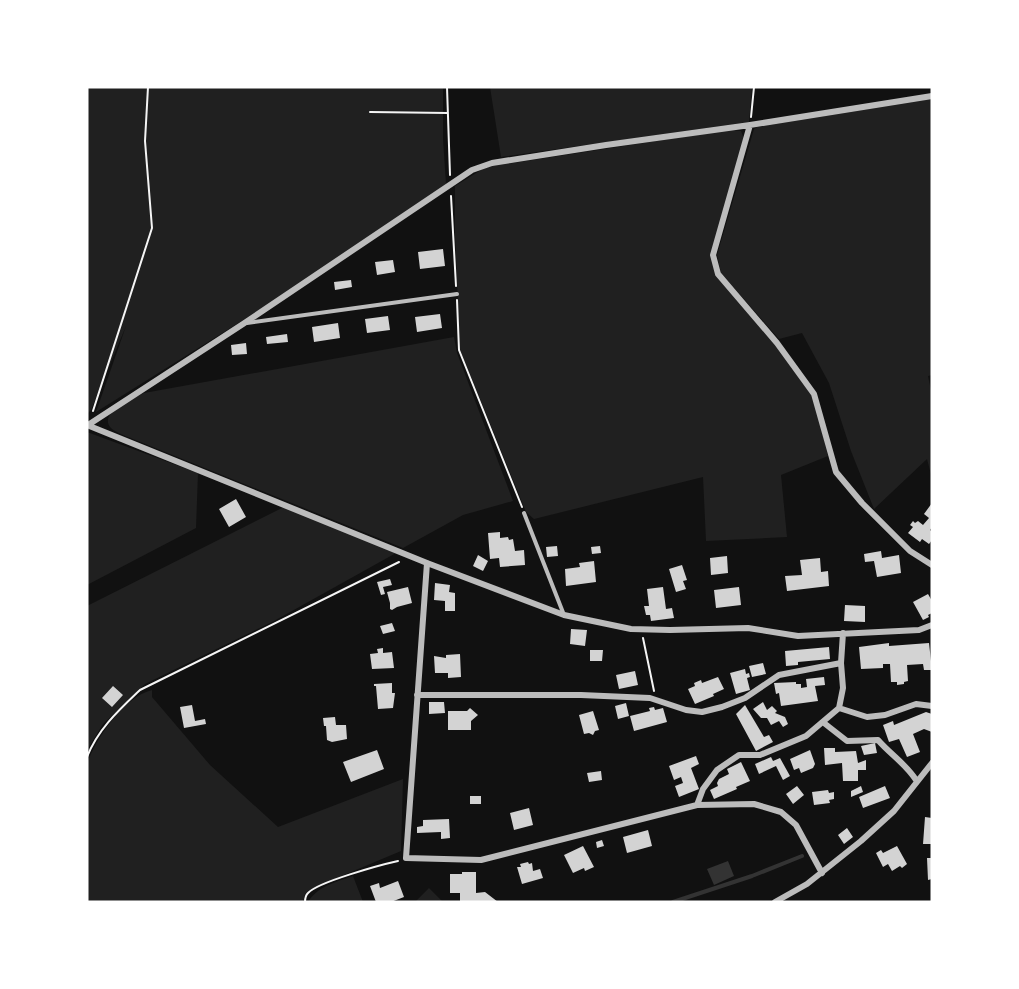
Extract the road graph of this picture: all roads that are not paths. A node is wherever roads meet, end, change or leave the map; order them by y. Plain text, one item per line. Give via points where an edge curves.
1 (932, 96) edge
2 (750, 125) junction
3 (457, 294) road end
4 (243, 324) junction
5 (88, 425) edge
6 (524, 513) road end
7 (427, 563) junction
8 (932, 565) edge
9 (564, 615) junction
10 (932, 625) edge
11 (843, 633) junction
12 (841, 663) junction
13 (417, 695) junction
14 (932, 706) edge
15 (840, 708) junction
16 (824, 723) junction
17 (932, 763) edge
18 (916, 780) junction
19 (698, 805) junction
20 (822, 873) junction
21 (790, 894) junction
22 (775, 902) edge
23 (787, 902) edge

1 - 2 street
2 - 4 street via 492,163 472,170
2 - 8 street via 713,255 718,274 814,394 836,472 910,551
3 - 4 lane
4 - 5 street
5 - 7 street
6 - 9 lane
7 - 9 street
7 - 13 street
9 - 11 street via 641,629 748,628 798,636
10 - 11 street via 920,630
11 - 12 street
12 - 13 street via 778,675 745,698 702,712 656,699
12 - 15 street
13 - 19 street via 406,858 481,860
14 - 15 street via 916,704 867,717
15 - 16 street
16 - 18 street via 847,741 878,740
16 - 19 street via 806,736 760,755 739,755 717,770
17 - 18 street
18 - 20 street via 894,811
19 - 20 street via 754,804 781,813 796,825
20 - 21 street
21 - 22 street
21 - 23 street

